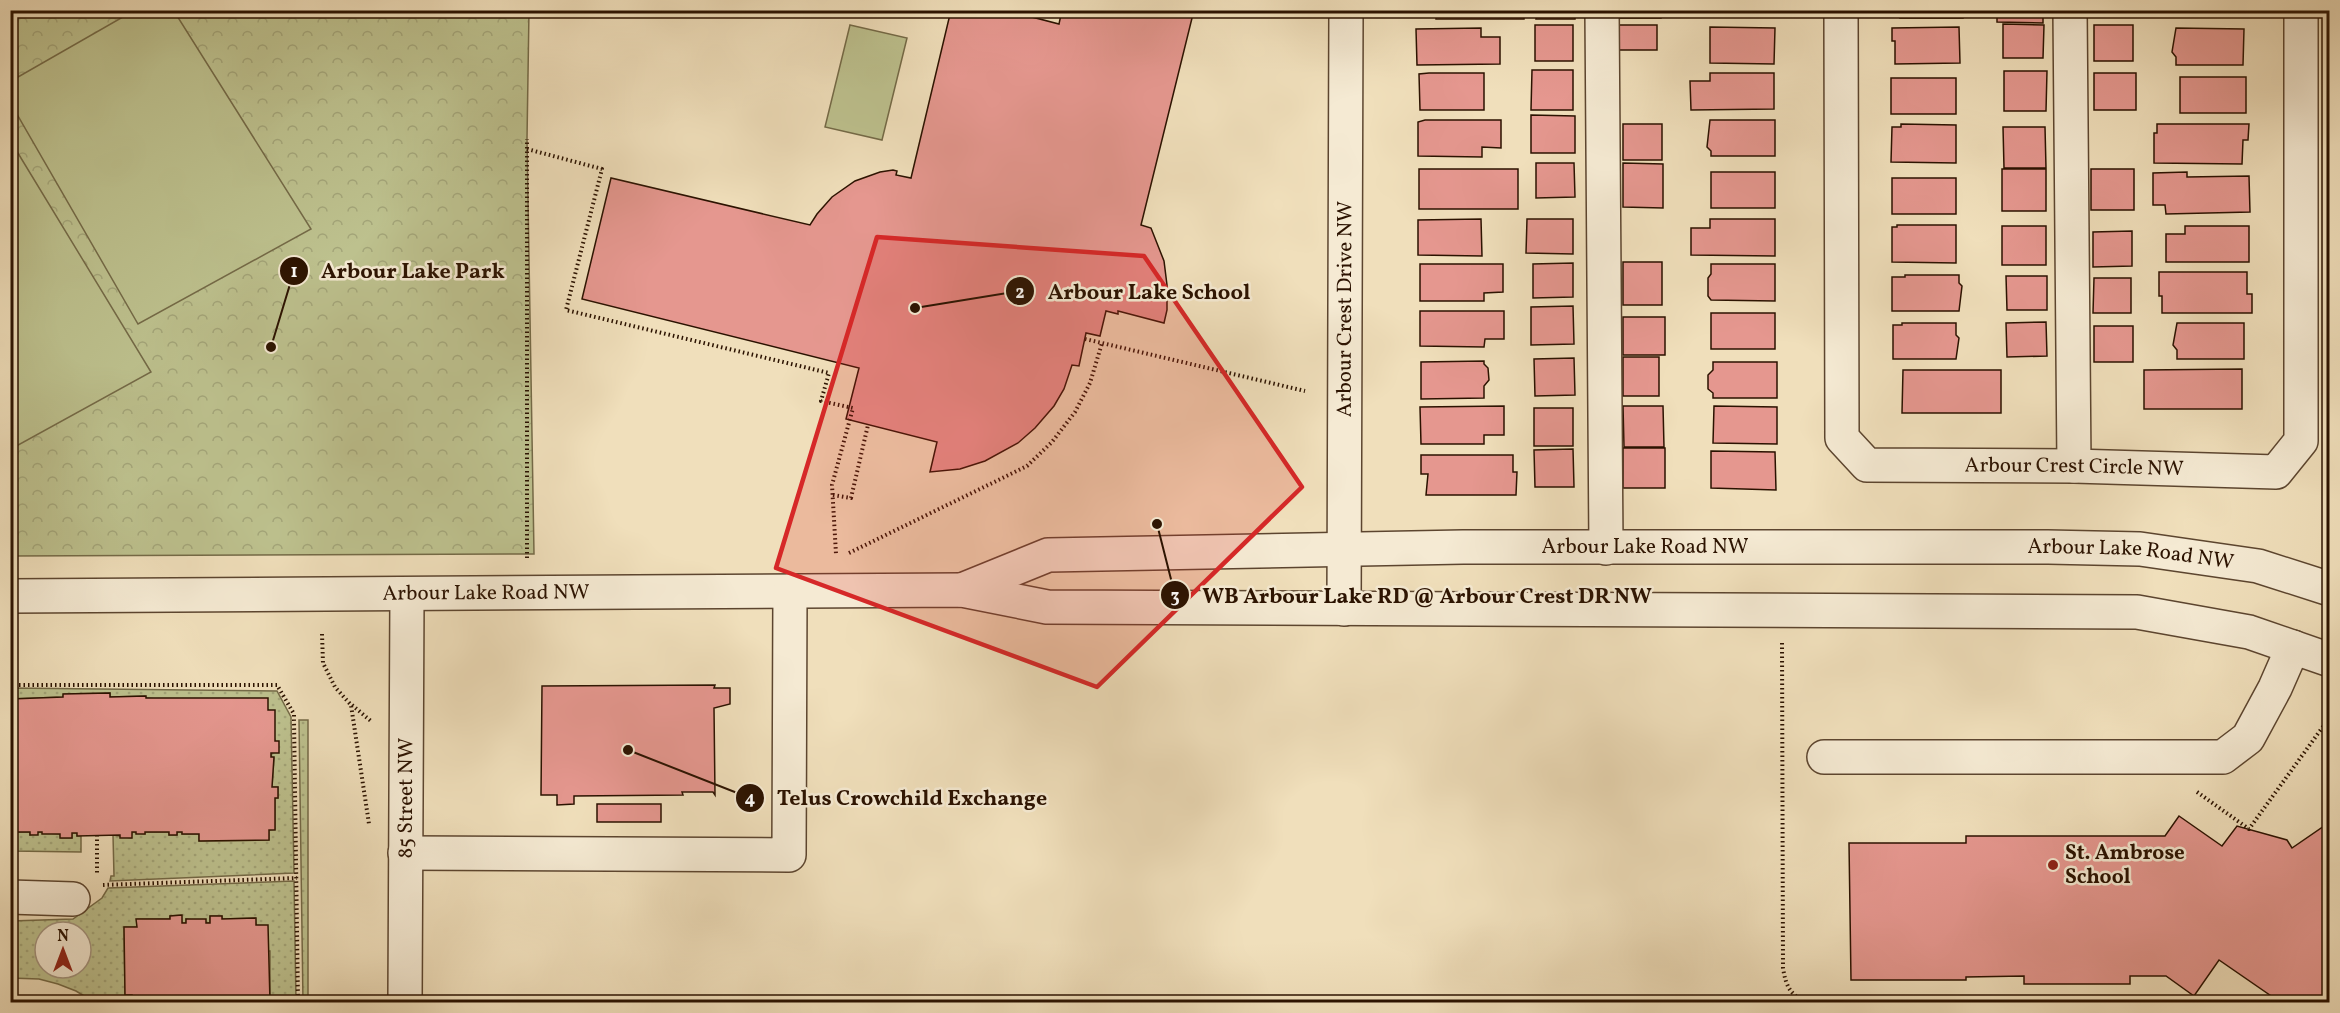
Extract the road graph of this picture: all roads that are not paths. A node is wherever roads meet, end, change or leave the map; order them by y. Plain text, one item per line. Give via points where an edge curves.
1 (1346, 10) edge
2 (1602, 10) edge
3 (1841, 10) edge
4 (2070, 10) edge
5 (2301, 10) edge
6 (2074, 466) junction
7 (1606, 548) junction
8 (1344, 549) junction
9 (2330, 589) edge
10 (962, 590) junction
11 (790, 591) junction
12 (407, 594) junction
13 (10, 596) edge
14 (1344, 609) junction
15 (2293, 647) junction
16 (2330, 660) edge
17 (1824, 757) dead end
18 (405, 854) junction
19 (85, 892) road end
20 (10, 897) edge
21 (405, 1002) edge

1 - 8 street, Arbour Crest Drive NW
2 - 7 street
3 - 6 street, Arbour Crest Circle NW via 1842,438 1867,465
4 - 6 street
5 - 6 street, Arbour Crest Circle NW via 2301,441 2276,472
7 - 8 street, Arbour Lake Road NW
7 - 9 street, Arbour Lake Road NW via 2140,549 2258,566
8 - 10 street, Arbour Lake Road NW via 1048,555
8 - 14 street, Arbour Crest Drive NW
10 - 11 street, Arbour Lake Road NW
10 - 14 street, Arbour Lake Road NW via 1047,607
11 - 12 street, Arbour Lake Road NW
11 - 18 street via 789,855
12 - 13 street, Arbour Lake Road NW
12 - 18 street, 85 Street NW
14 - 15 street, Arbour Lake Road NW via 2137,612 2249,632
15 - 16 street, Arbour Lake Road NW
15 - 17 street via 2248,738 2223,757
18 - 21 street, 85 Street NW
19 - 20 street

